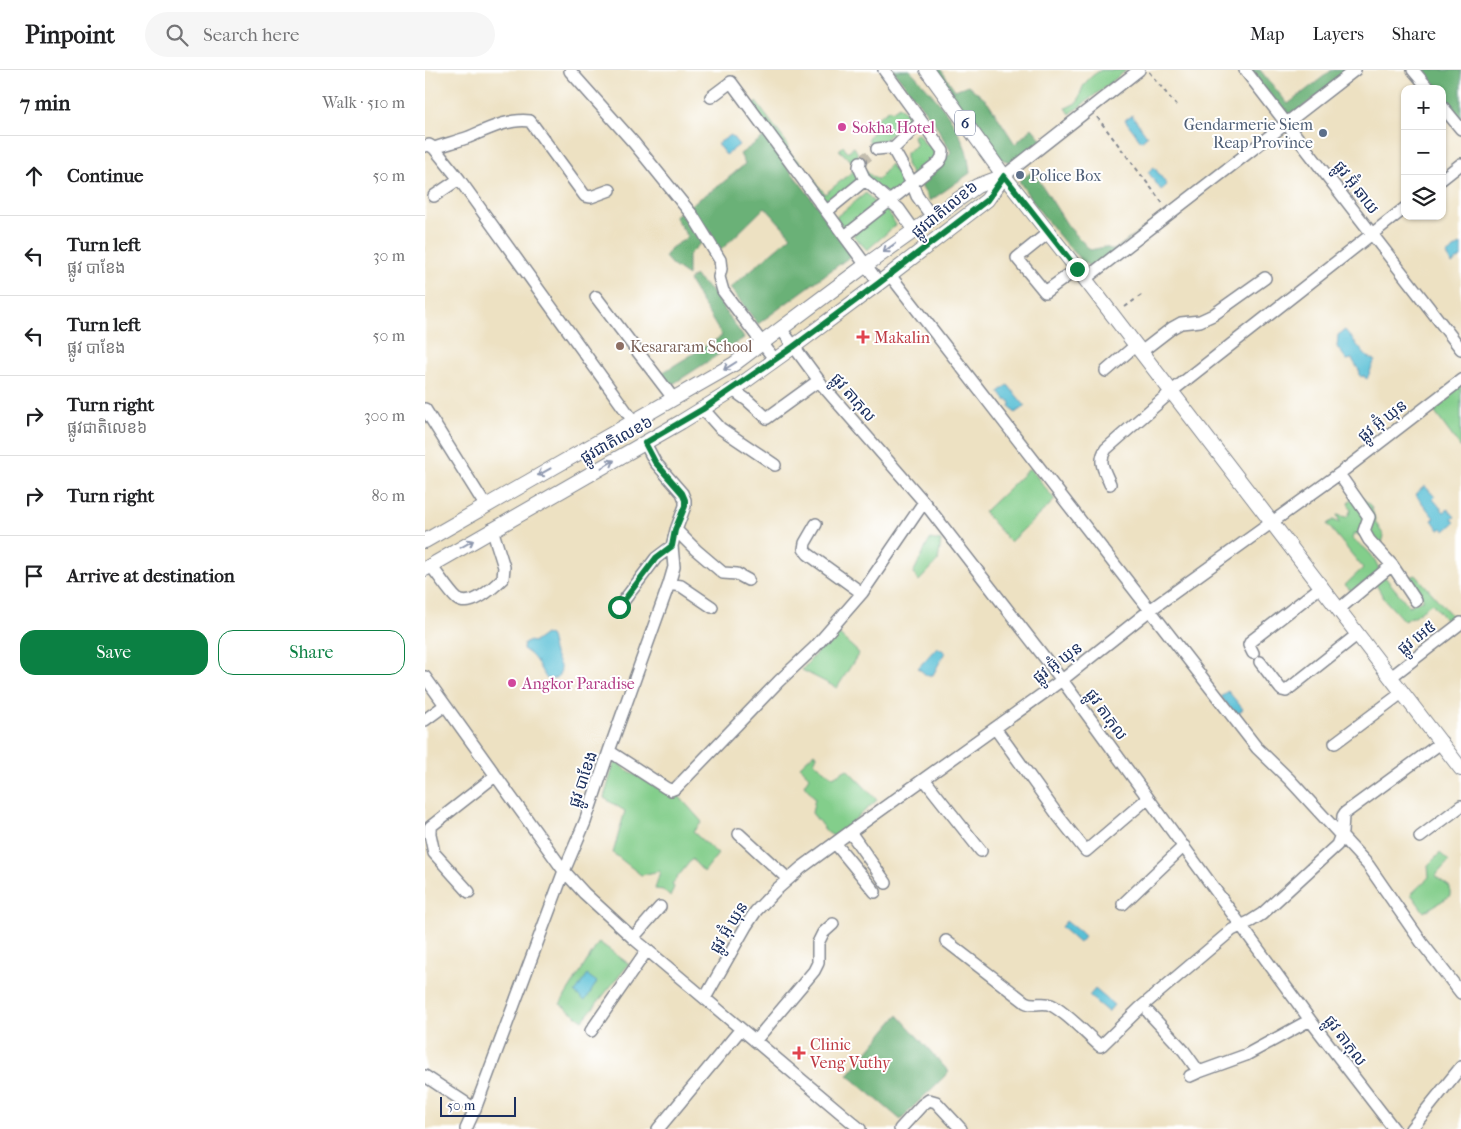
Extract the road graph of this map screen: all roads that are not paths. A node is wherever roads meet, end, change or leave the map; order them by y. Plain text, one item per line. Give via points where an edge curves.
1 (884, 70) edge
2 (927, 70) edge
3 (1139, 70) edge
4 (1245, 70) edge
5 (1355, 70) edge
6 (1413, 70) edge
7 (570, 71) edge
8 (1426, 85) edge
9 (711, 97) dead end
10 (1446, 111) edge
11 (921, 122) junction
12 (1287, 123) junction
13 (1461, 129) edge
14 (430, 147) edge
15 (877, 149) tunnel mouth
16 (893, 149) junction
17 (860, 162) dead end
18 (1461, 164) edge
19 (1004, 176) junction
20 (1446, 176) edge
21 (459, 179) junction
22 (865, 180) junction
23 (912, 183) junction
24 (610, 190) dead end
25 (434, 196) dead end
26 (889, 201) junction
27 (827, 211) junction
28 (1401, 211) edge
29 (932, 218) junction
30 (914, 230) junction
31 (1048, 233) junction
32 (1372, 234) junction
33 (845, 236) junction
34 (866, 265) junction
35 (1081, 274) junction
36 (1265, 278) dead end
37 (885, 279) junction
38 (596, 297) dead end
39 (781, 329) junction
40 (761, 344) junction
41 (793, 347) junction
42 (1139, 349) junction
43 (1461, 349) edge
44 (775, 360) junction
45 (1106, 371) dead end
46 (1461, 380) edge
47 (818, 381) junction
48 (733, 390) junction
49 (1172, 392) junction
50 (673, 398) junction
51 (425, 409) edge
52 (703, 409) junction
53 (634, 422) junction
54 (645, 443) junction
55 (775, 465) dead end
56 (1339, 474) junction
57 (1110, 484) dead end
58 (924, 502) junction
59 (485, 506) junction
60 (1272, 522) junction
61 (816, 524) dead end
62 (492, 529) junction
63 (675, 530) junction
64 (425, 541) edge
65 (672, 546) junction
66 (1390, 563) junction
67 (428, 567) edge
68 (748, 580) dead end
69 (669, 584) junction
70 (1322, 586) junction
71 (862, 593) junction
72 (1416, 600) dead end
73 (712, 606) dead end
74 (1337, 606) junction
75 (619, 607) dead end
76 (1150, 610) junction
77 (1461, 623) edge
78 (1358, 634) junction
79 (425, 677) edge
80 (1391, 677) junction
81 (1062, 680) junction
82 (1403, 692) junction
83 (444, 706) junction
84 (425, 720) edge
85 (995, 728) junction
86 (1441, 742) junction
87 (1335, 743) dead end
88 (609, 751) junction
89 (1461, 769) edge
90 (495, 776) junction
91 (924, 779) junction
92 (1148, 798) junction
93 (1461, 806) edge
94 (1342, 831) junction
95 (850, 832) junction
96 (739, 834) dead end
97 (1421, 837) dead end
98 (835, 843) junction
99 (1184, 846) junction
100 (981, 851) dead end
101 (564, 871) junction
102 (788, 880) junction
103 (886, 883) dead end
104 (469, 892) dead end
105 (875, 892) dead end
106 (1123, 904) dead end
107 (660, 907) dead end
108 (833, 924) dead end
109 (1241, 925) junction
110 (633, 938) junction
111 (946, 941) dead end
112 (647, 950) junction
113 (1461, 993) edge
114 (705, 998) junction
115 (1149, 1013) dead end
116 (1310, 1020) junction
117 (741, 1029) junction
118 (591, 1031) dead end
119 (755, 1041) junction
120 (1461, 1067) edge
121 (425, 1076) edge
122 (475, 1109) junction
123 (467, 1128) edge
124 (658, 1129) edge
125 (860, 1129) edge
126 (900, 1129) edge
127 (961, 1129) edge
128 (1394, 1129) edge
129 (1411, 1129) edge

1 - 11 street
2 - 19 main road, 6
3 - 19 street
4 - 12 street, ផ្លូវ អ៊ុំ ឆាយ
5 - 12 street
6 - 8 street
7 - 40 street via 693,216 719,260 723,291
9 - 27 street via 731,82
10 - 13 street
11 - 16 street
11 - 23 street via 943,152 939,162
12 - 32 street, ផ្លូវ អ៊ុំ ឆាយ
12 - 35 street via 1170,213
14 - 21 street
14 - 24 street via 521,120 530,121 585,196
15 - 16 street
16 - 23 street
17 - 22 street
18 - 20 street
19 - 29 main road, ផ្លូវជាតិលេខ៦ via 977,186
19 - 31 main road
19 - 37 main road, ផ្លូវជាតិលេខ៦ via 987,200
21 - 25 street
21 - 53 street
22 - 26 street
22 - 27 street
23 - 26 street
23 - 29 street
26 - 30 street
26 - 33 street
27 - 33 street
28 - 32 street
29 - 30 main road, ផ្លូវជាតិលេខ៦
30 -> 34 main road, ផ្លូវជាតិលេខ៦
31 - 35 main road
31 - 35 street via 1017,258 1045,292
32 - 43 street, ផ្លូវ អ៊ុំ ឆាយ
32 - 49 street
33 - 34 street
34 - 37 street
34 - 39 main road, ផ្លូវជាតិលេខ៦
35 - 42 main road
36 - 42 street via 1213,315 1181,323
37 - 41 main road, ផ្លូវជាតិលេខ៦
37 - 76 street
38 - 50 street
39 - 40 main road, ផ្លូវជាតិលេខ៦
39 - 41 street, ផ្លូវ តាភុល
40 - 44 street
40 -> 50 main road, ផ្លូវជាតិលេខ៦ via 734,364
41 - 44 main road, ផ្លូវជាតិលេខ៦
41 - 47 street, ផ្លូវ តាភុល
42 - 45 street
42 - 49 main road
44 - 48 main road, ផ្លូវជាតិលេខ៦
46 - 56 street, ផ្លូវ អ៊ុំ ឃុន
47 - 48 street via 767,418
47 - 58 street, ផ្លូវ តាភុល
48 - 52 main road, ផ្លូវជាតិលេខ៦
49 - 57 street via 1106,449 1101,463
49 - 60 main road
50 - 53 main road, ផ្លូវជាតិលេខ៦
51 - 59 street
52 - 54 main road, ផ្លូវជាតិលេខ៦
52 - 55 street via 720,428
53 -> 59 main road, ផ្លូវជាតិលេខ៦
62 -> 54 main road, ផ្លូវជាតិលេខ៦
54 - 63 street, ផ្លូវ បាខែង via 655,462 685,500
56 - 60 street, ផ្លូវ អ៊ុំ ឃុន
56 - 66 street via 1369,517 1364,531 1369,540
58 - 71 street
58 - 81 street, ផ្លូវ តាភុល
59 - 64 main road, ផ្លូវជាតិលេខ៦
60 - 70 main road
60 - 76 street, ផ្លូវ អ៊ុំ ឃុន
61 - 71 street via 804,549
67 -> 62 main road, ផ្លូវជាតិលេខ៦
62 - 67 street via 504,566 503,578 474,601 463,602 456,598
63 - 65 street, ផ្លូវ បាខែង
63 - 68 street via 723,573 737,574
65 - 69 street, ផ្លូវ បាខែង via 674,567
65 - 75 street via 656,558
66 - 72 street
66 - 74 street
69 - 73 street via 681,586
69 - 88 street, ផ្លូវ បាខែង
70 - 74 main road
70 - 78 street via 1251,640 1249,645 1256,657 1280,688 1286,691
71 - 88 street via 815,648 673,790
74 - 78 main road
76 - 81 street, ផ្លូវ អ៊ុំ ឃុន
76 - 94 street via 1257,748
77 - 80 street, ផ្លូវ អេ៥
78 - 80 main road
79 - 83 street
80 - 82 main road
81 - 85 street, ផ្លូវ អ៊ុំ ឃុន
81 - 92 street, ផ្លូវ តាភុល
82 - 86 main road
82 - 87 street
83 - 84 street
83 - 90 street
85 - 91 street, ផ្លូវ អ៊ុំ ឃុន
85 - 92 street via 1086,851
86 - 89 main road
86 - 94 street via 1345,813
88 - 101 street, ផ្លូវ បាខែង
90 - 101 street
90 - 104 street via 430,827 434,852
91 - 95 street, ផ្លូវ អ៊ុំ ឃុន
91 - 100 street
92 - 99 street, ផ្លូវ តាភុល
93 - 97 street
94 - 109 street via 1337,845 1262,914
94 - 113 street
95 - 98 street, ផ្លូវ អ៊ុំ ឃុន
95 - 103 street
96 - 102 street
98 - 102 street, ផ្លូវ អ៊ុំ ឃុន
98 - 105 street
99 - 106 street
99 - 109 street, ផ្លូវ តាភុល
101 - 110 street
101 - 122 street, ផ្លូវ បាខែង
102 - 114 street, ផ្លូវ អ៊ុំ ឃុន via 756,911
107 - 110 street
108 - 119 street via 818,943 818,963 814,971
109 - 111 street via 1140,1008 1100,1046 1052,1005 1028,1004
109 - 116 street, ផ្លូវ តាភុល
110 - 112 street
112 - 114 street
112 - 118 street
114 - 117 street
115 - 116 street via 1184,1051 1194,1074 1246,1055
116 - 128 street, ផ្លូវ តាភុល
117 - 119 street
117 - 124 street
119 - 125 street
120 - 129 street
121 - 122 street
122 - 123 street, ផ្លូវ បាខែង
126 - 127 street via 929,1100 936,1102

